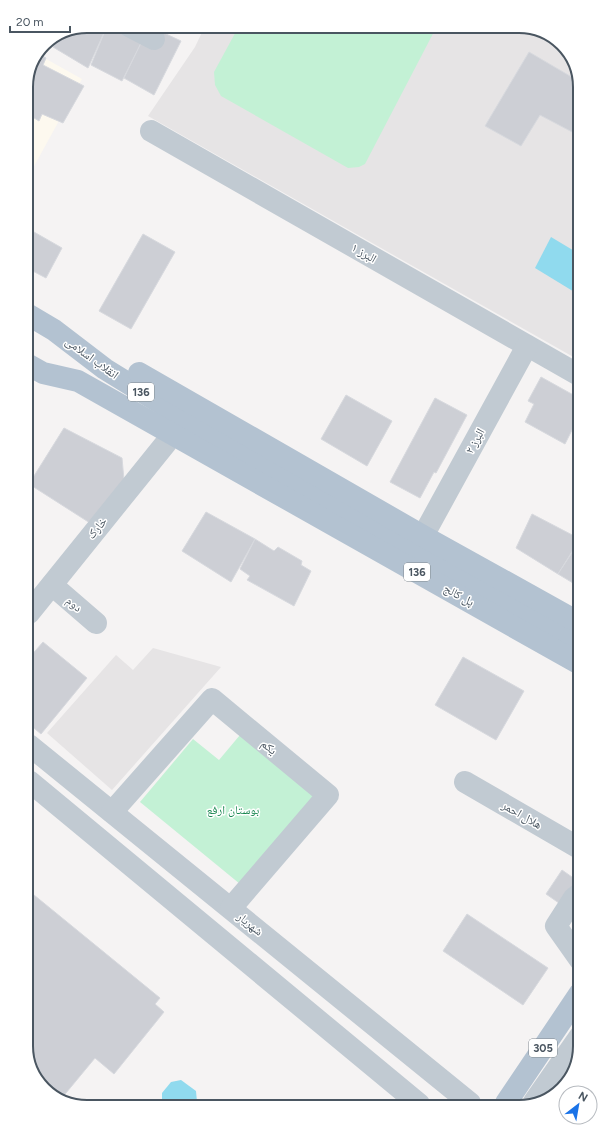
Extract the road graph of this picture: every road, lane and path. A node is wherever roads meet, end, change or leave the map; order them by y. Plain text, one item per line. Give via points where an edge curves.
1 (142, 33) edge
2 (154, 40) dead end
3 (151, 131) dead end
4 (33, 318) edge
5 (54, 330) junction
6 (527, 346) junction
7 (35, 368) edge
8 (573, 372) edge
9 (166, 443) junction
10 (257, 472) junction
11 (423, 536) junction
12 (52, 585) junction
13 (33, 608) edge
14 (573, 619) edge
15 (96, 623) dead end
16 (573, 641) edge
17 (573, 660) edge
18 (573, 675) edge
19 (33, 747) edge
20 (465, 782) dead end
21 (33, 784) edge
22 (112, 812) junction
23 (573, 845) edge
24 (573, 900) edge
25 (231, 908) junction
26 (573, 950) edge
27 (573, 1003) edge
28 (573, 1046) edge
29 (538, 1097) edge
30 (414, 1100) edge
31 (466, 1100) edge
32 (508, 1100) edge

1 - 2 street
3 - 6 street, البرز ۱
4 - 5 main road, انقلاب اسلامی / 136
5 - 10 main road, انقلاب اسلامی / 136 via 105,370
5 - 11 main road via 113,358
6 - 8 street, البرز ۱
6 - 11 street, البرز ۲
7 - 9 main road
7 - 10 main road, انقلاب اسلامی / 136 via 78,382
9 - 12 street, خارک
9 - 18 main road
10 - 16 main road, پل کالج / 136
10 - 17 main road, پل کالج / 136
11 - 14 main road
12 - 13 street, خارک
12 - 15 street, دوم
19 - 22 street, شهریار
20 - 23 street, هلال احمر
21 - 30 street
22 - 25 street, شهریار
22 - 25 street, یکم via 212,699 328,795
24 - 26 street via 556,926
25 - 31 street, شهریار
27 - 32 main road, 305
28 - 29 street

